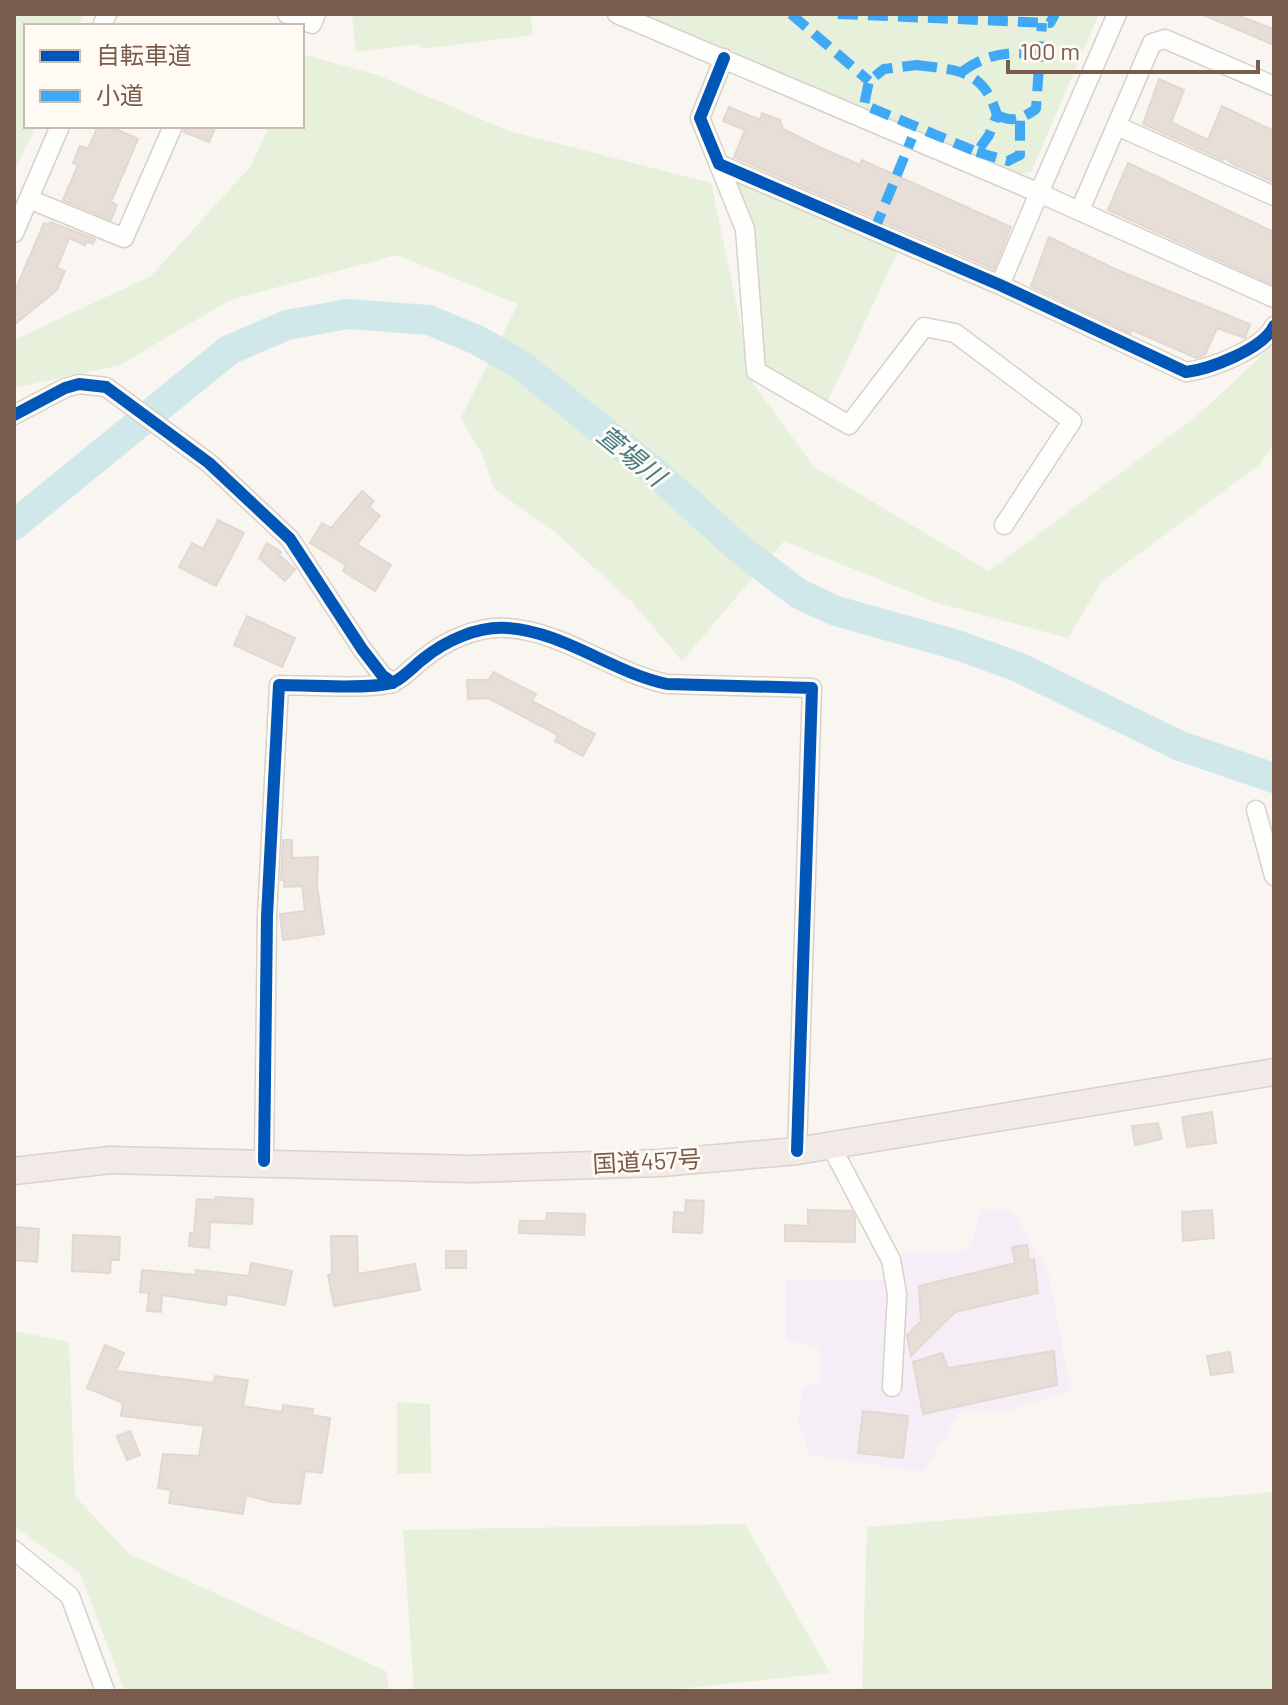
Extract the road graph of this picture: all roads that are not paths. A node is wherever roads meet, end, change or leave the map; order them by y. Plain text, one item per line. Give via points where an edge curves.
1 (287, 14) edge
2 (316, 14) edge
3 (617, 14) edge
4 (1117, 14) edge
5 (724, 58) junction
6 (1274, 86) edge
7 (1117, 126) junction
8 (59, 128) edge
9 (172, 128) edge
10 (719, 164) junction
11 (1039, 193) junction
12 (1274, 196) edge
13 (29, 199) junction
14 (1080, 210) junction
15 (14, 233) edge
16 (1000, 285) junction
17 (1274, 298) edge
18 (1274, 326) edge
19 (14, 415) edge
20 (1004, 525) dead end
21 (393, 683) junction
22 (1256, 810) dead end
23 (1274, 876) edge
24 (1274, 1072) edge
25 (831, 1146) junction
26 (797, 1151) junction
27 (264, 1161) junction
28 (14, 1171) edge
29 (892, 1387) dead end
30 (14, 1550) edge
31 (105, 1691) edge

1 - 2 street via 312,24
3 - 5 street
4 - 11 street
5 - 10 street via 700,118
5 - 11 street
6 - 7 street via 1165,39 1152,43
7 - 12 street
7 - 14 street
8 - 13 street
9 - 13 street via 124,238
10 - 16 street
10 - 20 street via 745,229 756,371 849,425 924,327 933,327 955,333 1072,421
11 - 14 street
11 - 16 street
13 - 15 street
14 - 17 street
16 - 18 street via 1186,372 1207,369 1269,337
19 - 21 street via 79,384 106,387 194,452 290,539 362,649
21 - 26 street via 456,639 506,628 550,636 667,684 812,688
21 - 27 street via 279,685 267,916
22 - 23 street
24 - 25 highway, 国道457号
25 - 26 highway, 国道457号
25 - 29 street via 891,1260 897,1294
26 - 27 highway, 国道457号 via 661,1163 471,1169
27 - 28 highway, 国道457号 via 110,1160
30 - 31 street via 70,1596

